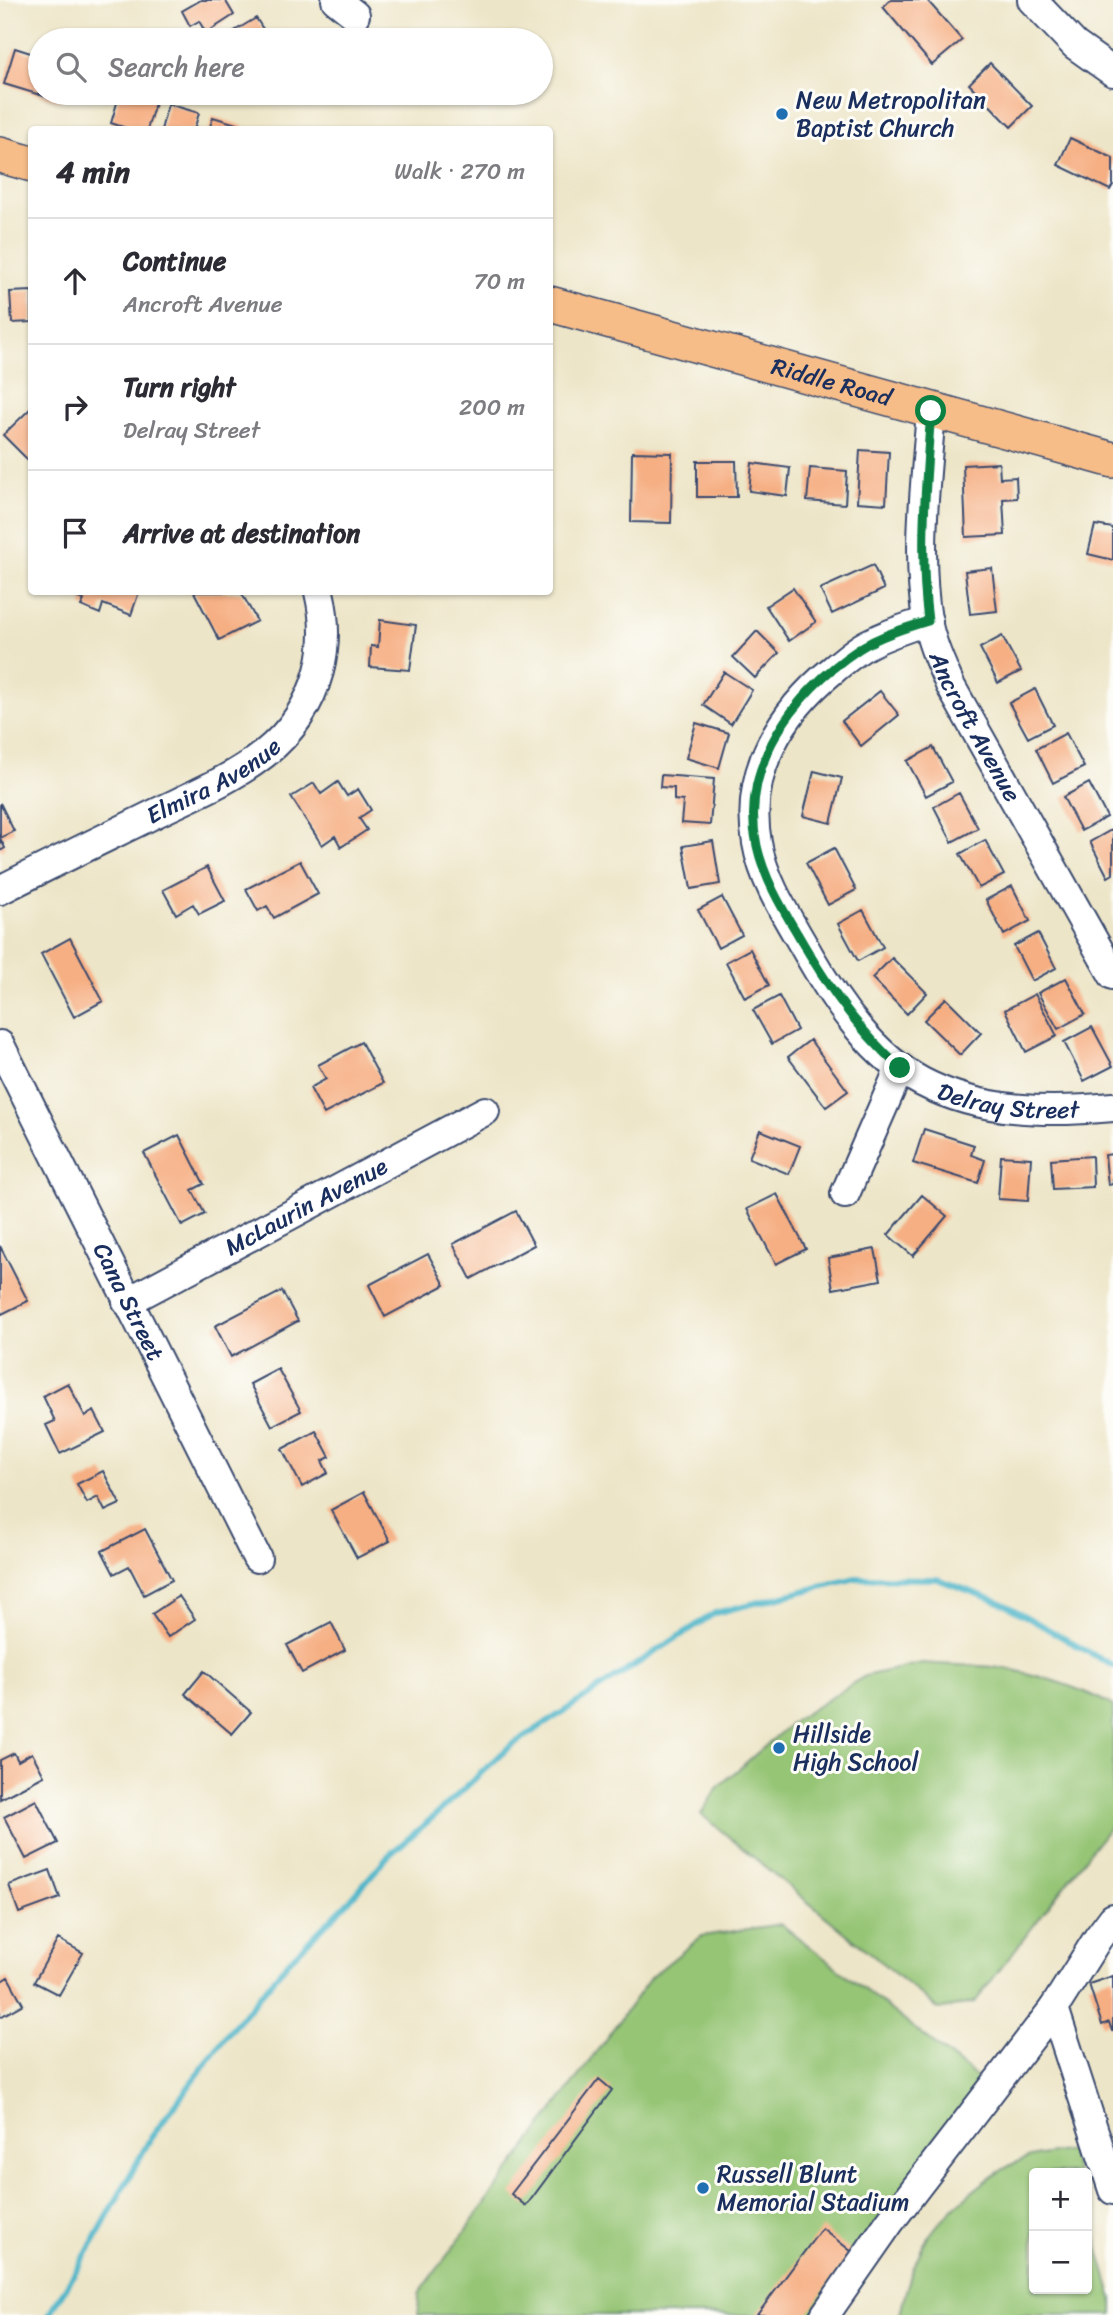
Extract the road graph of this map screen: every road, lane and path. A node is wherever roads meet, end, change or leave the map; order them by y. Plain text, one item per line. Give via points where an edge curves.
1 (1032, 0) edge
2 (1113, 72) edge
3 (0, 155) edge
4 (28, 163) edge
5 (553, 305) edge
6 (931, 411) junction
7 (1113, 460) edge
8 (319, 595) edge
9 (928, 621) junction
10 (0, 890) edge
11 (1113, 975) edge
12 (0, 1045) edge
13 (900, 1068) junction
14 (1113, 1107) edge
15 (485, 1111) dead end
16 (845, 1194) dead end
17 (127, 1302) junction
18 (257, 1558) dead end
19 (1113, 1918) edge
20 (1054, 2008) junction
21 (1113, 2190) edge
22 (825, 2315) edge

1 - 2 street via 1075,45
3 - 4 main road
5 - 6 main road, Riddle Road
6 - 7 main road, Riddle Road
6 - 9 street, Ancroft Avenue via 923,537
8 - 10 street, Elmira Avenue via 324,643 320,668 305,709 279,743 242,771
9 - 11 street, Ancroft Avenue via 950,685
9 - 13 street, Delray Street via 858,650 806,694 771,742 756,793 754,821 765,874 820,973 869,1040
12 - 17 street, Cana Street
13 - 14 street, Delray Street via 949,1093 1026,1111
13 - 16 street
15 - 17 street, McLaurin Avenue
17 - 18 street, Cana Street
19 - 20 street
20 - 21 street
20 - 22 street via 889,2223

